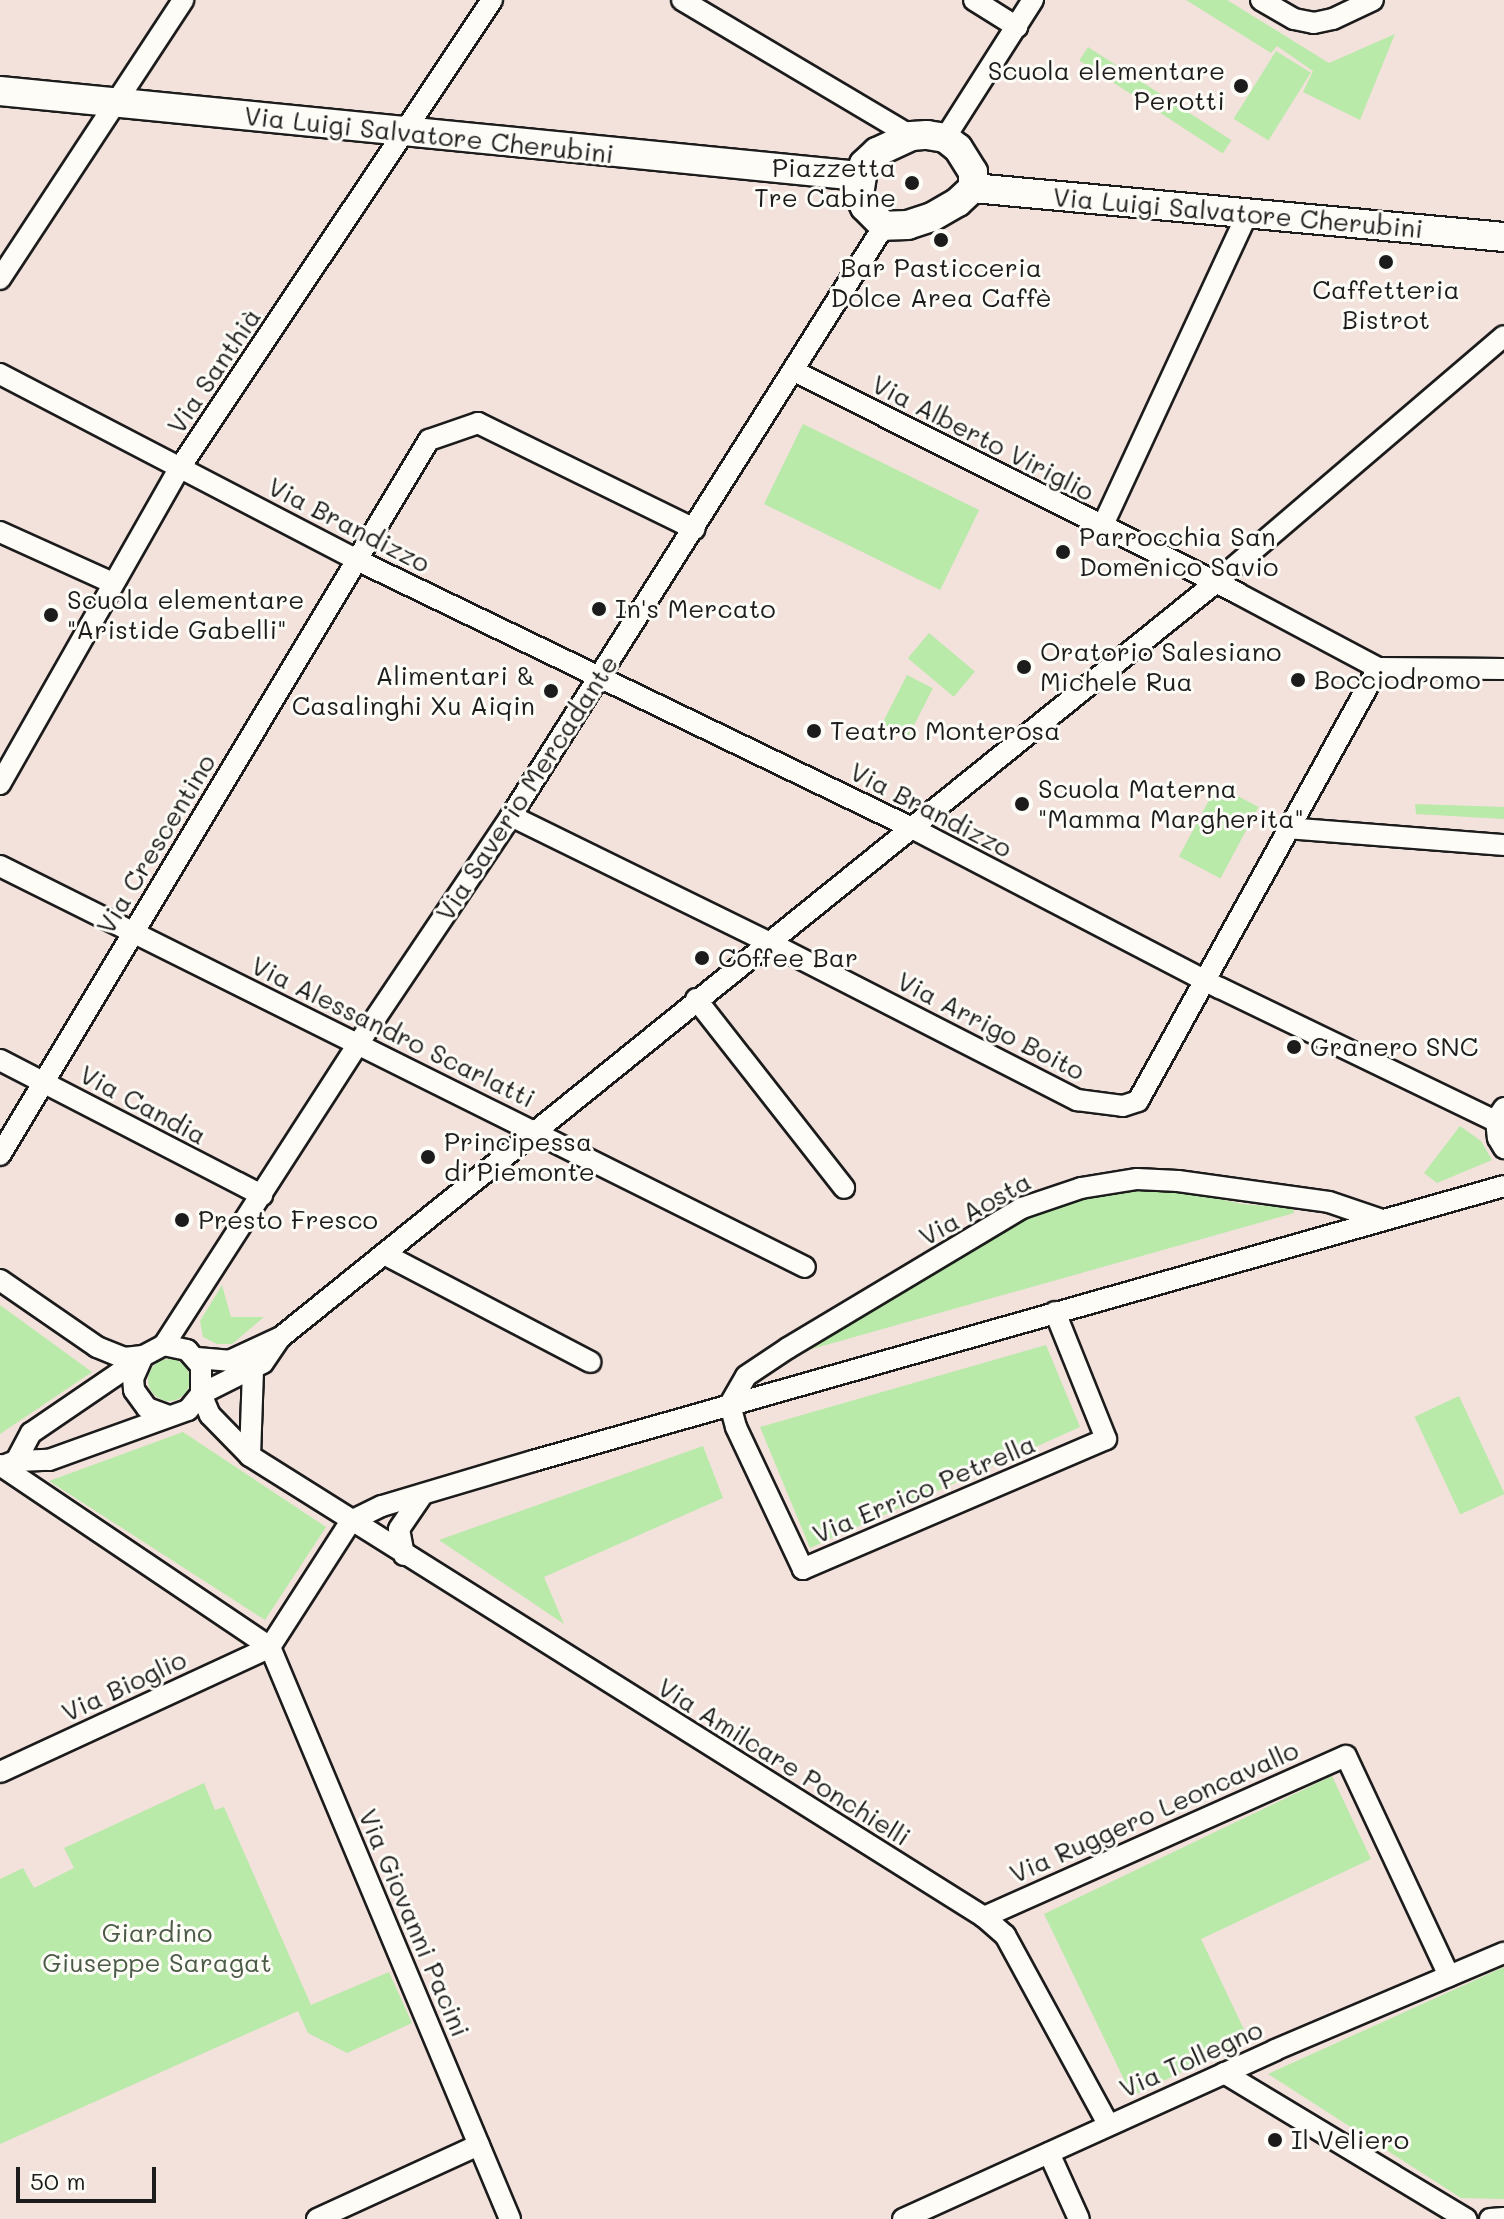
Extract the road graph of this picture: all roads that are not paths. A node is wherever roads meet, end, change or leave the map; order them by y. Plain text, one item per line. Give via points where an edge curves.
1 (183, 0) edge
2 (492, 0) edge
3 (682, 0) edge
4 (974, 0) edge
5 (1033, 0) edge
6 (1261, 0) edge
7 (1373, 0) edge
8 (1017, 27) junction
9 (0, 91) edge
10 (114, 103) junction
11 (405, 134) junction
12 (911, 136) junction
13 (945, 138) junction
14 (859, 176) junction
15 (973, 188) junction
16 (1247, 215) junction
17 (884, 226) junction
18 (1504, 237) edge
19 (0, 279) edge
20 (1504, 336) edge
21 (794, 371) junction
22 (0, 374) edge
23 (179, 469) junction
24 (1102, 527) junction
25 (694, 529) junction
26 (0, 532) edge
27 (357, 560) junction
28 (113, 583) junction
29 (1215, 583) junction
30 (1378, 668) junction
31 (1504, 669) edge
32 (600, 677) junction
33 (0, 784) edge
34 (511, 816) junction
35 (912, 828) junction
36 (1287, 828) junction
37 (1504, 845) edge
38 (0, 866) edge
39 (133, 933) junction
40 (772, 944) junction
41 (1206, 981) junction
42 (696, 999) junction
43 (358, 1044) junction
44 (0, 1060) edge
45 (43, 1081) junction
46 (1501, 1118) edge
47 (535, 1131) junction
48 (1504, 1148) edge
49 (0, 1155) edge
50 (1504, 1186) edge
51 (844, 1188) dead end
52 (262, 1195) junction
53 (1382, 1220) junction
54 (384, 1254) junction
55 (805, 1267) dead end
56 (0, 1280) edge
57 (1055, 1312) junction
58 (281, 1337) junction
59 (164, 1345) junction
60 (197, 1358) junction
61 (139, 1361) junction
62 (591, 1362) dead end
63 (253, 1369) junction
64 (201, 1394) junction
65 (730, 1404) junction
66 (169, 1416) junction
67 (250, 1456) junction
68 (4, 1465) edge
69 (423, 1494) junction
70 (351, 1521) junction
71 (404, 1555) junction
72 (270, 1647) junction
73 (0, 1771) edge
74 (984, 1917) junction
75 (1504, 1953) edge
76 (1449, 1976) junction
77 (1224, 2073) junction
78 (1108, 2124) junction
79 (479, 2145) junction
80 (1049, 2153) junction
81 (1504, 2218) edge
82 (317, 2219) edge
83 (510, 2219) edge
84 (903, 2219) edge
85 (1079, 2219) edge
86 (1466, 2219) edge
87 (1490, 2219) edge

1 - 10 street
2 - 11 street, Via Santhià
3 - 12 street
4 - 8 street
5 - 8 street
6 - 7 street via 1294,19 1314,23
8 - 13 street
9 - 10 street, Via Luigi Salvatore Cherubini
10 - 11 street, Via Luigi Salvatore Cherubini
10 - 19 street
11 - 14 street, Via Luigi Salvatore Cherubini
11 - 23 street, Via Santhià
12 - 13 street
12 - 14 street via 877,152
13 - 15 street via 966,159
14 - 17 street via 859,195
15 - 16 street, Via Luigi Salvatore Cherubini
15 - 17 street via 932,217
16 - 18 street, Via Luigi Salvatore Cherubini
16 - 24 street
17 - 21 street, Via Saverio Mercadante
20 - 29 street
21 - 24 street, Via Alberto Viriglio
21 - 25 street, Via Saverio Mercadante
22 - 23 street, Via Brandizzo
23 - 27 street, Via Brandizzo
23 - 28 street, Via Santhià
24 - 29 street, Via Alberto Viriglio
25 - 27 street, Via Crescentino via 478,423 429,440
25 - 32 street, Via Saverio Mercadante
26 - 28 street
27 - 32 street, Via Brandizzo
27 - 39 street, Via Crescentino
28 - 33 street, Via Santhià
29 - 30 street, Via Alberto Viriglio
29 - 35 street
30 - 31 street, Via Alberto Viriglio
30 - 36 street, Via Arrigo Boito
32 - 34 street, Via Saverio Mercadante
32 - 35 street, Via Brandizzo
34 - 40 street, Via Arrigo Boito
34 - 43 street, Via Saverio Mercadante
35 - 40 street
35 - 41 street, Via Brandizzo
36 - 37 street
36 - 41 street, Via Arrigo Boito
38 - 39 street, Via Alessandro Scarlatti
39 - 43 street, Via Alessandro Scarlatti
39 - 45 street, Via Crescentino
40 - 41 street, Via Arrigo Boito via 1077,1100 1105,1105 1138,1101
40 - 42 street
41 - 46 street, Via Brandizzo
42 - 47 street
42 - 51 street
43 - 47 street, Via Alessandro Scarlatti
43 - 52 street, Via Saverio Mercadante
44 - 45 street, Via Candia
45 - 49 street, Via Crescentino
45 - 52 street, Via Candia
46 - 48 street via 1498,1138
47 - 54 street
47 - 55 street, Via Alessandro Scarlatti
50 - 53 street
52 - 59 street, Via Saverio Mercadante
53 - 57 street
53 - 65 street, Via Aosta via 1329,1202 1178,1181 1118,1181 1070,1191 1022,1208 788,1348 746,1376
54 - 58 street
54 - 62 street
56 - 61 street via 97,1347
57 - 65 street
57 - 65 street, Via Errico Petrella via 1106,1439 803,1569
58 - 60 street via 229,1361
58 - 63 street
59 - 60 street via 176,1345
59 - 61 street
60 - 64 street via 204,1376
61 - 66 street via 133,1378 139,1400
61 - 68 street via 31,1433
63 - 64 street
63 - 67 street
64 - 66 street via 188,1410
64 - 67 street, Via Amilcare Ponchielli via 210,1415
65 - 69 street
66 - 68 street via 49,1460
67 - 70 street, Via Amilcare Ponchielli
68 - 72 street
69 - 70 street
69 - 71 street via 399,1529
70 - 71 street, Via Amilcare Ponchielli
70 - 72 street
71 - 74 street, Via Amilcare Ponchielli
72 - 73 street, Via Bioglio
72 - 79 street, Via Giovanni Pacini
74 - 76 street, Via Ruggero Leoncavallo via 1346,1756
74 - 78 street, Via Amilcare Ponchielli via 1005,1935
75 - 76 street, Via Tollegno
76 - 77 street, Via Tollegno
77 - 78 street, Via Tollegno
77 - 86 street
78 - 80 street, Via Tollegno
79 - 82 street
79 - 83 street, Via Giovanni Pacini
80 - 84 street, Via Tollegno
80 - 85 street
81 - 87 street

